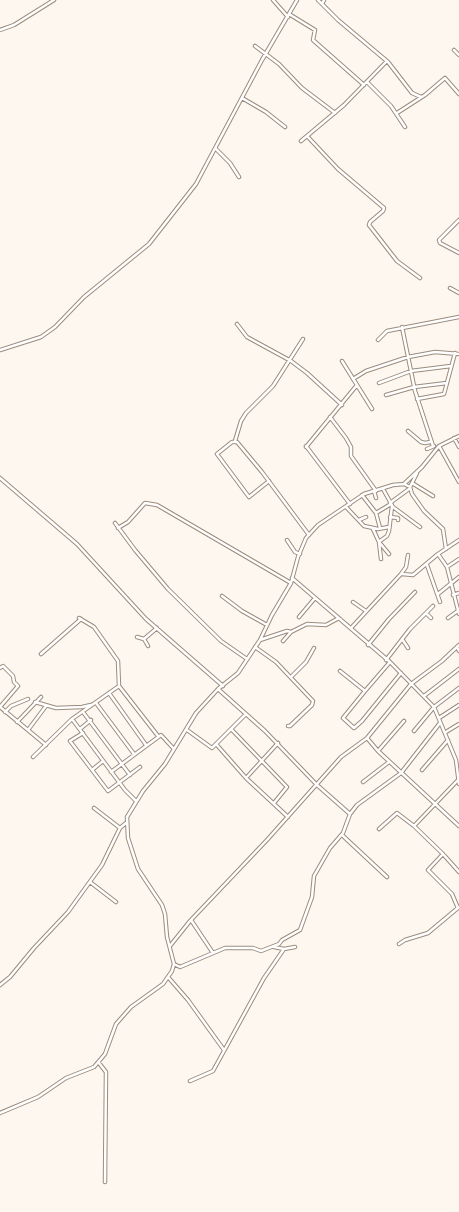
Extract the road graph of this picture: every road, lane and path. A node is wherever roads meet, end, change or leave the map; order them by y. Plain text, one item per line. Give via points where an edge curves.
1 (54, 0) edge
2 (273, 0) edge
3 (297, 0) edge
4 (318, 0) edge
5 (324, 0) edge
6 (322, 4) junction
7 (288, 16) junction
8 (0, 30) edge
9 (255, 46) dead end
10 (454, 50) dead end
11 (266, 54) junction
12 (459, 55) edge
13 (387, 61) junction
14 (365, 83) junction
15 (459, 94) edge
16 (421, 97) junction
17 (242, 98) junction
18 (335, 113) junction
19 (396, 113) junction
20 (284, 127) dead end
21 (405, 127) dead end
22 (308, 136) junction
23 (301, 141) dead end
24 (216, 149) junction
25 (238, 177) dead end
26 (459, 220) edge
27 (459, 254) edge
28 (420, 278) dead end
29 (450, 288) dead end
30 (459, 293) edge
31 (459, 317) edge
32 (237, 324) dead end
33 (402, 327) junction
34 (303, 339) dead end
35 (378, 340) dead end
36 (0, 350) edge
37 (455, 353) junction
38 (459, 354) edge
39 (408, 357) junction
40 (291, 361) junction
41 (342, 361) dead end
42 (451, 366) junction
43 (411, 370) junction
44 (353, 378) junction
45 (378, 383) dead end
46 (447, 383) junction
47 (357, 385) junction
48 (414, 386) junction
49 (386, 395) dead end
50 (417, 399) junction
51 (342, 405) junction
52 (372, 409) dead end
53 (330, 417) junction
54 (408, 431) dead end
55 (459, 436) edge
56 (454, 438) junction
57 (235, 441) junction
58 (430, 442) junction
59 (433, 446) junction
60 (439, 446) junction
61 (459, 447) edge
62 (427, 449) dead end
63 (417, 471) junction
64 (0, 478) edge
65 (268, 481) junction
66 (459, 482) edge
67 (412, 483) junction
68 (404, 484) junction
69 (410, 488) junction
70 (383, 489) junction
71 (375, 491) junction
72 (362, 495) junction
73 (433, 496) dead end
74 (376, 498) dead end
75 (350, 504) junction
76 (391, 504) junction
77 (346, 507) junction
78 (376, 513) junction
79 (366, 517) dead end
80 (390, 517) junction
81 (359, 520) junction
82 (398, 520) dead end
83 (115, 523) dead end
84 (389, 527) junction
85 (420, 527) dead end
86 (118, 528) junction
87 (373, 528) junction
88 (380, 528) junction
89 (309, 535) junction
90 (286, 540) dead end
91 (459, 540) edge
92 (379, 542) junction
93 (446, 549) junction
94 (300, 554) junction
95 (389, 554) dead end
96 (438, 554) junction
97 (408, 555) dead end
98 (381, 559) dead end
99 (459, 559) edge
100 (427, 565) junction
101 (447, 567) junction
102 (401, 574) junction
103 (459, 577) edge
104 (292, 578) junction
105 (291, 583) junction
106 (450, 583) junction
107 (415, 592) dead end
108 (459, 593) edge
109 (438, 594) junction
110 (222, 596) dead end
111 (453, 596) junction
112 (315, 598) junction
113 (353, 602) dead end
114 (440, 602) dead end
115 (433, 606) dead end
116 (366, 611) junction
117 (459, 612) edge
118 (426, 613) junction
119 (299, 617) dead end
120 (339, 618) junction
121 (431, 618) dead end
122 (448, 618) dead end
123 (267, 625) junction
124 (157, 628) junction
125 (351, 628) junction
126 (291, 632) junction
127 (136, 637) dead end
128 (144, 639) junction
129 (402, 639) junction
130 (260, 640) junction
131 (283, 642) dead end
132 (368, 645) junction
133 (148, 646) dead end
134 (458, 646) edge
135 (255, 647) junction
136 (314, 648) dead end
137 (408, 648) dead end
138 (459, 651) edge
139 (41, 654) dead end
140 (247, 659) junction
141 (386, 660) junction
142 (390, 662) junction
143 (0, 668) edge
144 (459, 669) edge
145 (340, 671) dead end
146 (401, 673) junction
147 (292, 677) junction
148 (411, 684) junction
149 (119, 686) junction
150 (223, 686) junction
151 (459, 688) edge
152 (218, 689) junction
153 (365, 691) junction
154 (108, 693) junction
155 (424, 696) junction
156 (41, 697) dead end
157 (28, 699) dead end
158 (35, 702) junction
159 (95, 703) junction
160 (459, 705) edge
161 (46, 706) junction
162 (0, 707) edge
163 (434, 707) junction
164 (5, 712) junction
165 (83, 712) junction
166 (246, 714) junction
167 (439, 718) junction
168 (72, 720) junction
169 (91, 720) junction
170 (404, 721) dead end
171 (17, 722) junction
172 (440, 723) junction
173 (459, 724) edge
174 (288, 726) dead end
175 (80, 729) junction
176 (232, 729) junction
177 (28, 730) junction
178 (187, 730) junction
179 (414, 731) dead end
180 (446, 732) junction
181 (83, 733) junction
182 (158, 736) junction
183 (367, 738) junction
184 (449, 740) junction
185 (278, 743) junction
186 (216, 744) junction
187 (46, 745) junction
188 (146, 745) junction
189 (173, 748) junction
190 (378, 751) junction
191 (134, 754) junction
192 (33, 757) dead end
193 (103, 761) junction
194 (262, 761) junction
195 (390, 762) junction
196 (123, 763) junction
197 (140, 767) dead end
198 (92, 770) junction
199 (422, 770) dead end
200 (112, 772) junction
201 (401, 773) junction
202 (130, 775) junction
203 (246, 778) junction
204 (458, 780) edge
205 (120, 782) junction
206 (363, 782) dead end
207 (459, 784) edge
208 (317, 785) junction
209 (136, 801) junction
210 (274, 804) junction
211 (436, 805) junction
212 (94, 808) dead end
213 (350, 814) junction
214 (288, 816) junction
215 (126, 823) junction
216 (414, 826) junction
217 (459, 826) edge
218 (120, 828) junction
219 (379, 829) dead end
220 (342, 835) junction
221 (443, 854) junction
222 (459, 872) edge
223 (387, 877) dead end
224 (90, 882) junction
225 (116, 902) dead end
226 (458, 907) edge
227 (191, 920) junction
228 (399, 944) dead end
229 (170, 946) junction
230 (272, 947) junction
231 (295, 947) dead end
232 (284, 949) junction
233 (213, 953) junction
234 (174, 964) junction
235 (168, 977) junction
236 (0, 985) edge
237 (224, 1051) junction
238 (99, 1063) junction
239 (190, 1081) dead end
240 (0, 1113) edge
241 (105, 1182) dead end

1 - 8 street via 14,25
2 - 7 street
3 - 7 street
4 - 6 street
5 - 6 street
6 - 13 street
7 - 11 street
7 - 14 street via 315,30 313,40
9 - 11 street
10 - 12 street
11 - 17 street
11 - 18 street via 282,66 302,88
13 - 14 street
13 - 16 street via 412,93
14 - 18 street
14 - 19 street
15 - 16 street via 445,78
16 - 19 street
17 - 20 street via 266,112
17 - 24 street
18 - 22 street
19 - 21 street
22 - 23 street
22 - 28 street via 338,169 384,208 369,225 397,261
24 - 25 street via 230,163
24 - 36 street via 196,184 137,256 84,297 41,337
26 - 27 street via 439,240
29 - 30 street
31 - 33 street
32 - 40 street via 247,337
33 - 35 street via 387,331
33 - 39 street
34 - 40 street
37 - 38 street
37 - 39 street via 435,352
37 - 42 street
39 - 43 street
39 - 44 street
40 - 51 street via 307,372
40 - 57 street via 273,386 246,413
41 - 44 street
42 - 43 street
42 - 46 street
43 - 45 street
43 - 48 street
44 - 47 street
46 - 48 street
46 - 50 street via 442,395
47 - 51 street
47 - 52 street
48 - 49 street
48 - 50 street
50 - 58 street
51 - 53 street
53 - 71 street via 346,438 351,447 351,456
53 - 75 street via 306,446
54 - 58 street via 421,442
55 - 56 street
56 - 60 street
56 - 61 street
57 - 65 street
57 - 65 street via 217,454 249,497
58 - 59 street
59 - 60 street
59 - 62 street
60 - 63 street
60 - 66 street
63 - 67 street
63 - 68 street
64 - 124 street via 77,544
65 - 89 street
67 - 69 street
67 - 73 street
68 - 69 street
68 - 70 street via 395,484
69 - 76 street
69 - 93 street via 427,515 443,529
70 - 71 street
70 - 76 street
71 - 72 street
71 - 74 street
72 - 75 street
72 - 78 street
75 - 77 street
76 - 78 street
76 - 80 street
76 - 85 street
77 - 81 street
77 - 89 street
78 - 88 street
79 - 81 street
80 - 82 street
80 - 84 street
81 - 87 street via 364,526
83 - 86 street
84 - 88 street
84 - 92 street via 387,536
86 - 105 street via 128,522 145,503 157,505
86 - 140 street via 168,589 221,641
87 - 88 street
87 - 92 street
89 - 94 street
90 - 94 street via 295,552
91 - 93 street
92 - 95 street
92 - 98 street
93 - 96 street
94 - 104 street
96 - 100 street
96 - 101 street
97 - 102 street via 406,567
99 - 101 street
100 - 102 street via 413,575
100 - 109 street
101 - 106 street
102 - 116 street
103 - 106 street
104 - 105 street
104 - 112 street
105 - 123 street
106 - 109 street
106 - 111 street
107 - 132 street
108 - 111 street
109 - 114 street
110 - 123 street
111 - 117 street
112 - 119 street
112 - 120 street
113 - 116 street
115 - 118 street
116 - 125 street
117 - 122 street
118 - 121 street
118 - 129 street
120 - 125 street
120 - 126 street via 326,625 303,626
123 - 130 street
124 - 128 street
124 - 150 street
125 - 132 street
126 - 130 street
126 - 131 street
127 - 128 street
128 - 133 street
129 - 137 street
129 - 141 street
130 - 135 street
132 - 141 street
134 - 138 street
134 - 148 street
135 - 140 street
135 - 147 street
136 - 147 street via 306,662
139 - 149 street via 80,619 94,627 118,661
140 - 150 street via 238,673
141 - 142 street
142 - 146 street
142 - 153 street
143 - 162 street via 3,666 14,676 14,682 18,686
144 - 155 street
145 - 153 street
146 - 148 street
146 - 153 street via 362,722 354,728 343,718
147 - 174 street via 314,703
148 - 155 street
148 - 183 street
149 - 154 street
149 - 182 street
150 - 152 street
151 - 163 street
152 - 166 street
152 - 178 street via 196,713
154 - 159 street
154 - 188 street
155 - 163 street
156 - 158 street
157 - 164 street via 11,706
158 - 161 street
158 - 171 street
159 - 161 street via 67,709
159 - 165 street
159 - 191 street
160 - 167 street
161 - 177 street
162 - 164 street
163 - 167 street
163 - 179 street
164 - 171 street
165 - 168 street
165 - 169 street
166 - 176 street
166 - 185 street
167 - 172 street
168 - 175 street
168 - 187 street
169 - 175 street
169 - 196 street
170 - 190 street
171 - 177 street
172 - 180 street
172 - 201 street
173 - 180 street
175 - 181 street
176 - 186 street
176 - 194 street
177 - 187 street
178 - 186 street via 212,748
178 - 189 street
180 - 184 street
181 - 193 street
181 - 198 street via 70,741
182 - 188 street
182 - 189 street via 162,734
183 - 190 street
183 - 208 street via 341,756
184 - 199 street
184 - 204 street via 456,760
185 - 194 street
185 - 208 street
186 - 203 street
187 - 192 street
188 - 191 street
189 - 209 street via 163,767
190 - 195 street
191 - 196 street
193 - 198 street
193 - 200 street
194 - 203 street
194 - 210 street via 287,787
195 - 201 street
195 - 206 street
196 - 200 street
196 - 202 street
197 - 202 street
198 - 205 street via 108,790
200 - 205 street
201 - 211 street
201 - 213 street via 357,805
202 - 205 street
203 - 210 street
204 - 207 street
204 - 211 street
205 - 209 street
208 - 213 street
208 - 214 street
209 - 215 street
210 - 214 street
211 - 216 street
211 - 217 street
212 - 218 street
213 - 220 street
214 - 227 street
215 - 218 street
215 - 229 street via 138,869 162,905
216 - 219 street via 397,814
216 - 221 street
218 - 224 street via 108,854
220 - 223 street
220 - 230 street via 330,848 314,876 312,897 300,930
221 - 222 street
221 - 226 street via 428,870 452,894
224 - 225 street
224 - 236 street via 55,927
226 - 228 street via 428,933
227 - 229 street
227 - 233 street
229 - 234 street
230 - 232 street
230 - 233 street via 261,951 253,948 225,948
231 - 232 street
232 - 237 street via 264,978
233 - 234 street via 180,967
234 - 235 street
235 - 237 street via 188,1000
235 - 238 street via 155,991 131,1007 116,1024 106,1054
237 - 239 street via 213,1071
238 - 240 street via 87,1071 61,1080 27,1102
238 - 241 street via 106,1072

